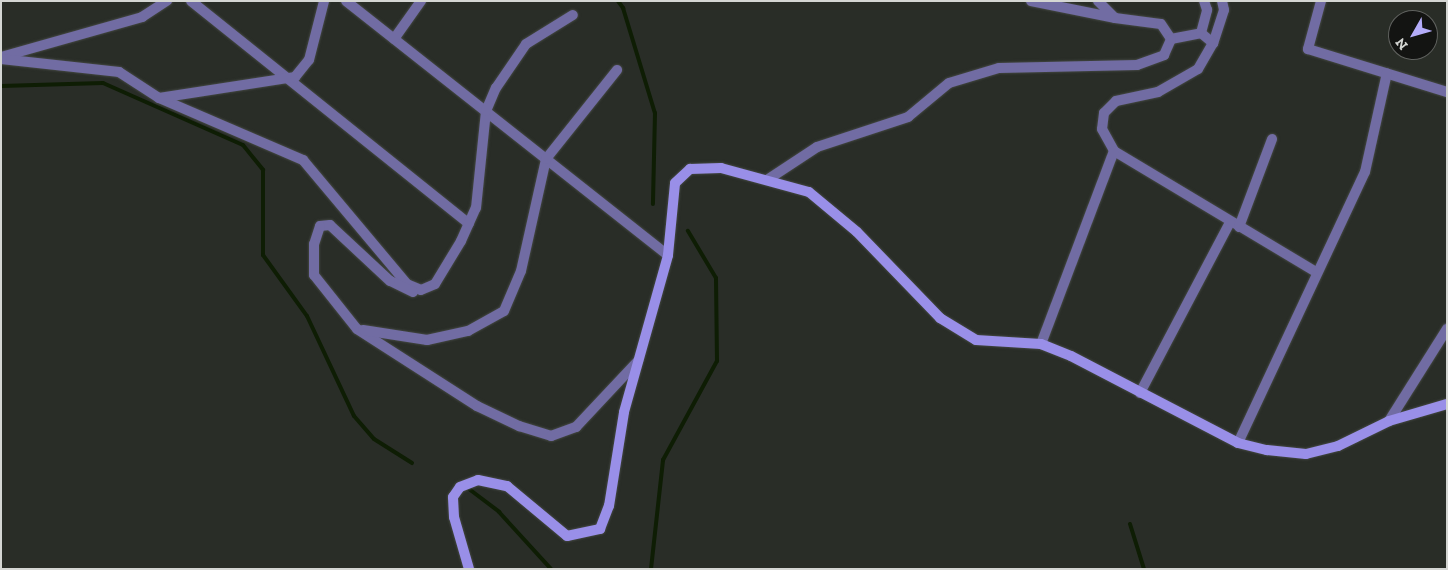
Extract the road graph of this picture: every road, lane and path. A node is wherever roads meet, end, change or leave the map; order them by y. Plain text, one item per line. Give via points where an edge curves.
1 (166, 1) edge
2 (192, 1) edge
3 (324, 1) edge
4 (346, 1) edge
5 (421, 1) edge
6 (1031, 1) edge
7 (1098, 1) edge
8 (1204, 1) edge
9 (1222, 1) edge
10 (1321, 1) edge
11 (573, 15) dead end
12 (1115, 18) junction
13 (1201, 34) junction
14 (394, 39) junction
15 (1171, 39) junction
16 (1213, 43) junction
17 (1, 58) edge
18 (617, 70) dead end
19 (1387, 73) junction
20 (288, 78) junction
21 (1447, 92) edge
22 (159, 98) junction
23 (486, 111) junction
24 (1272, 139) dead end
25 (1114, 151) junction
26 (546, 159) junction
27 (767, 180) junction
28 (469, 224) junction
29 (1234, 225) junction
30 (668, 255) junction
31 (1316, 272) junction
32 (422, 290) junction
33 (357, 329) junction
34 (1447, 329) edge
35 (1041, 344) junction
36 (638, 361) junction
37 (1140, 393) junction
38 (1447, 404) edge
39 (1389, 421) junction
40 (1238, 443) junction
41 (469, 569) edge

1 - 17 street via 142,17
2 - 20 street
3 - 20 street via 310,60 295,78
4 - 14 street
5 - 14 street
6 - 12 street
7 - 12 street
8 - 13 street via 1207,10
9 - 16 street via 1224,10
10 - 19 street via 1308,50
11 - 23 street via 526,44 496,88
12 - 15 street via 1161,24
13 - 15 street
13 - 16 street
14 - 23 street
15 - 27 street via 1164,55 1137,65 999,68 949,83 908,117 817,147
16 - 25 street via 1198,69 1158,92 1116,101 1104,113 1102,129
17 - 22 street via 119,72
18 - 26 street
19 - 21 street
19 - 31 street via 1365,172
20 - 22 street
20 - 28 street
22 - 32 street via 303,160 407,284
23 - 26 street
23 - 28 street via 476,208
24 - 29 street
25 - 29 street
25 - 35 street
26 - 30 street
26 - 33 street via 521,271 504,311 468,331 427,340
27 - 30 main road via 722,168 690,169 674,184
27 - 35 main road via 809,192 857,232 940,318 976,340
28 - 32 street via 435,284
29 - 31 street
29 - 37 street
30 - 36 main road
31 - 40 street
32 - 33 street via 410,292 390,281 330,225 320,226 314,244 314,275
33 - 36 street via 478,406 519,426 551,436 576,427
34 - 39 street
35 - 37 main road via 1071,356
36 - 41 main road via 624,412 609,506 600,528 568,536 507,486 478,480 460,487 453,497 454,517
37 - 40 main road
38 - 39 main road
39 - 40 main road via 1338,446 1306,454

